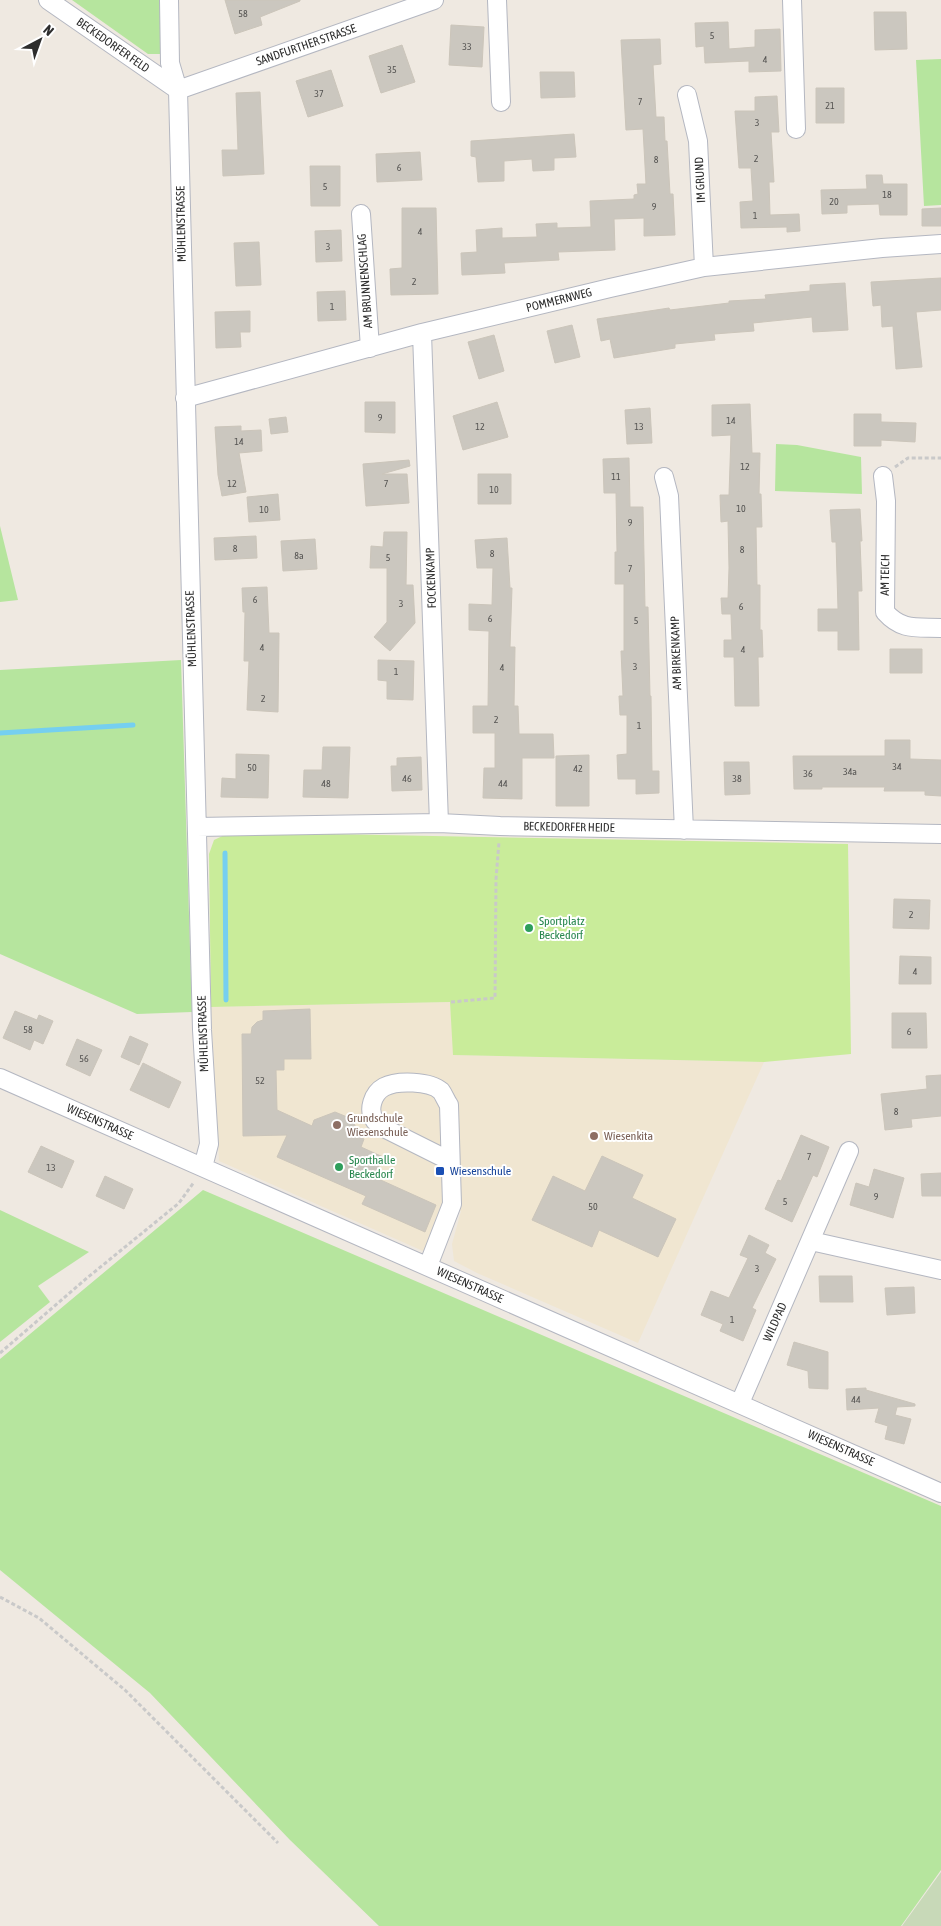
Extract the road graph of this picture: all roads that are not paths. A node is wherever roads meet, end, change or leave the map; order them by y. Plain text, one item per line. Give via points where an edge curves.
1 (48, 0) edge
2 (169, 0) edge
3 (434, 0) edge
4 (497, 0) edge
5 (792, 0) edge
6 (178, 90) junction
7 (687, 95) dead end
8 (501, 102) dead end
9 (796, 128) dead end
10 (361, 214) dead end
11 (941, 244) edge
12 (704, 267) junction
13 (422, 333) junction
14 (370, 348) junction
15 (185, 398) junction
16 (664, 476) dead end
17 (883, 476) road end
18 (941, 628) edge
19 (439, 823) junction
20 (197, 827) junction
21 (684, 830) junction
22 (941, 834) edge
23 (0, 1078) edge
24 (849, 1151) dead end
25 (450, 1161) junction
26 (203, 1167) junction
27 (811, 1241) junction
28 (428, 1266) junction
29 (941, 1270) edge
30 (740, 1404) junction
31 (941, 1493) edge

1 - 6 street, BECKEDORFER FELD
2 - 6 street, MÜHLENSTRASSE via 170,63
3 - 6 street, SANDFURTHER STRASSE
4 - 8 street
5 - 9 street
6 - 15 street, MÜHLENSTRASSE
7 - 12 street, IM GRUND via 698,141
10 - 14 street, AM BRUNNENSCHLAG
11 - 12 street, POMMERNWEG
12 - 13 street, POMMERNWEG
13 - 14 street, POMMERNWEG
13 - 19 street, FOCKENKAMP
14 - 15 street, POMMERNWEG
15 - 20 street, MÜHLENSTRASSE
16 - 21 street, AM BIRKENKAMP via 670,496
17 - 18 street, AM TEICH via 886,501 884,612 894,623
19 - 20 street, BECKEDORFER HEIDE
19 - 21 street, BECKEDORFER HEIDE
20 - 26 street, MÜHLENSTRASSE via 202,1030 209,1144
21 - 22 street, BECKEDORFER HEIDE
23 - 26 street, WIESENSTRASSE
24 - 27 street, WILDPAD
25 - 25 street via 448,1105 442,1092 419,1083 392,1084 376,1093 372,1102 375,1120 384,1128
25 - 28 street via 452,1204
26 - 28 street, WIESENSTRASSE
27 - 29 street
27 - 30 street, WILDPAD
28 - 30 street, WIESENSTRASSE
30 - 31 street, WIESENSTRASSE

